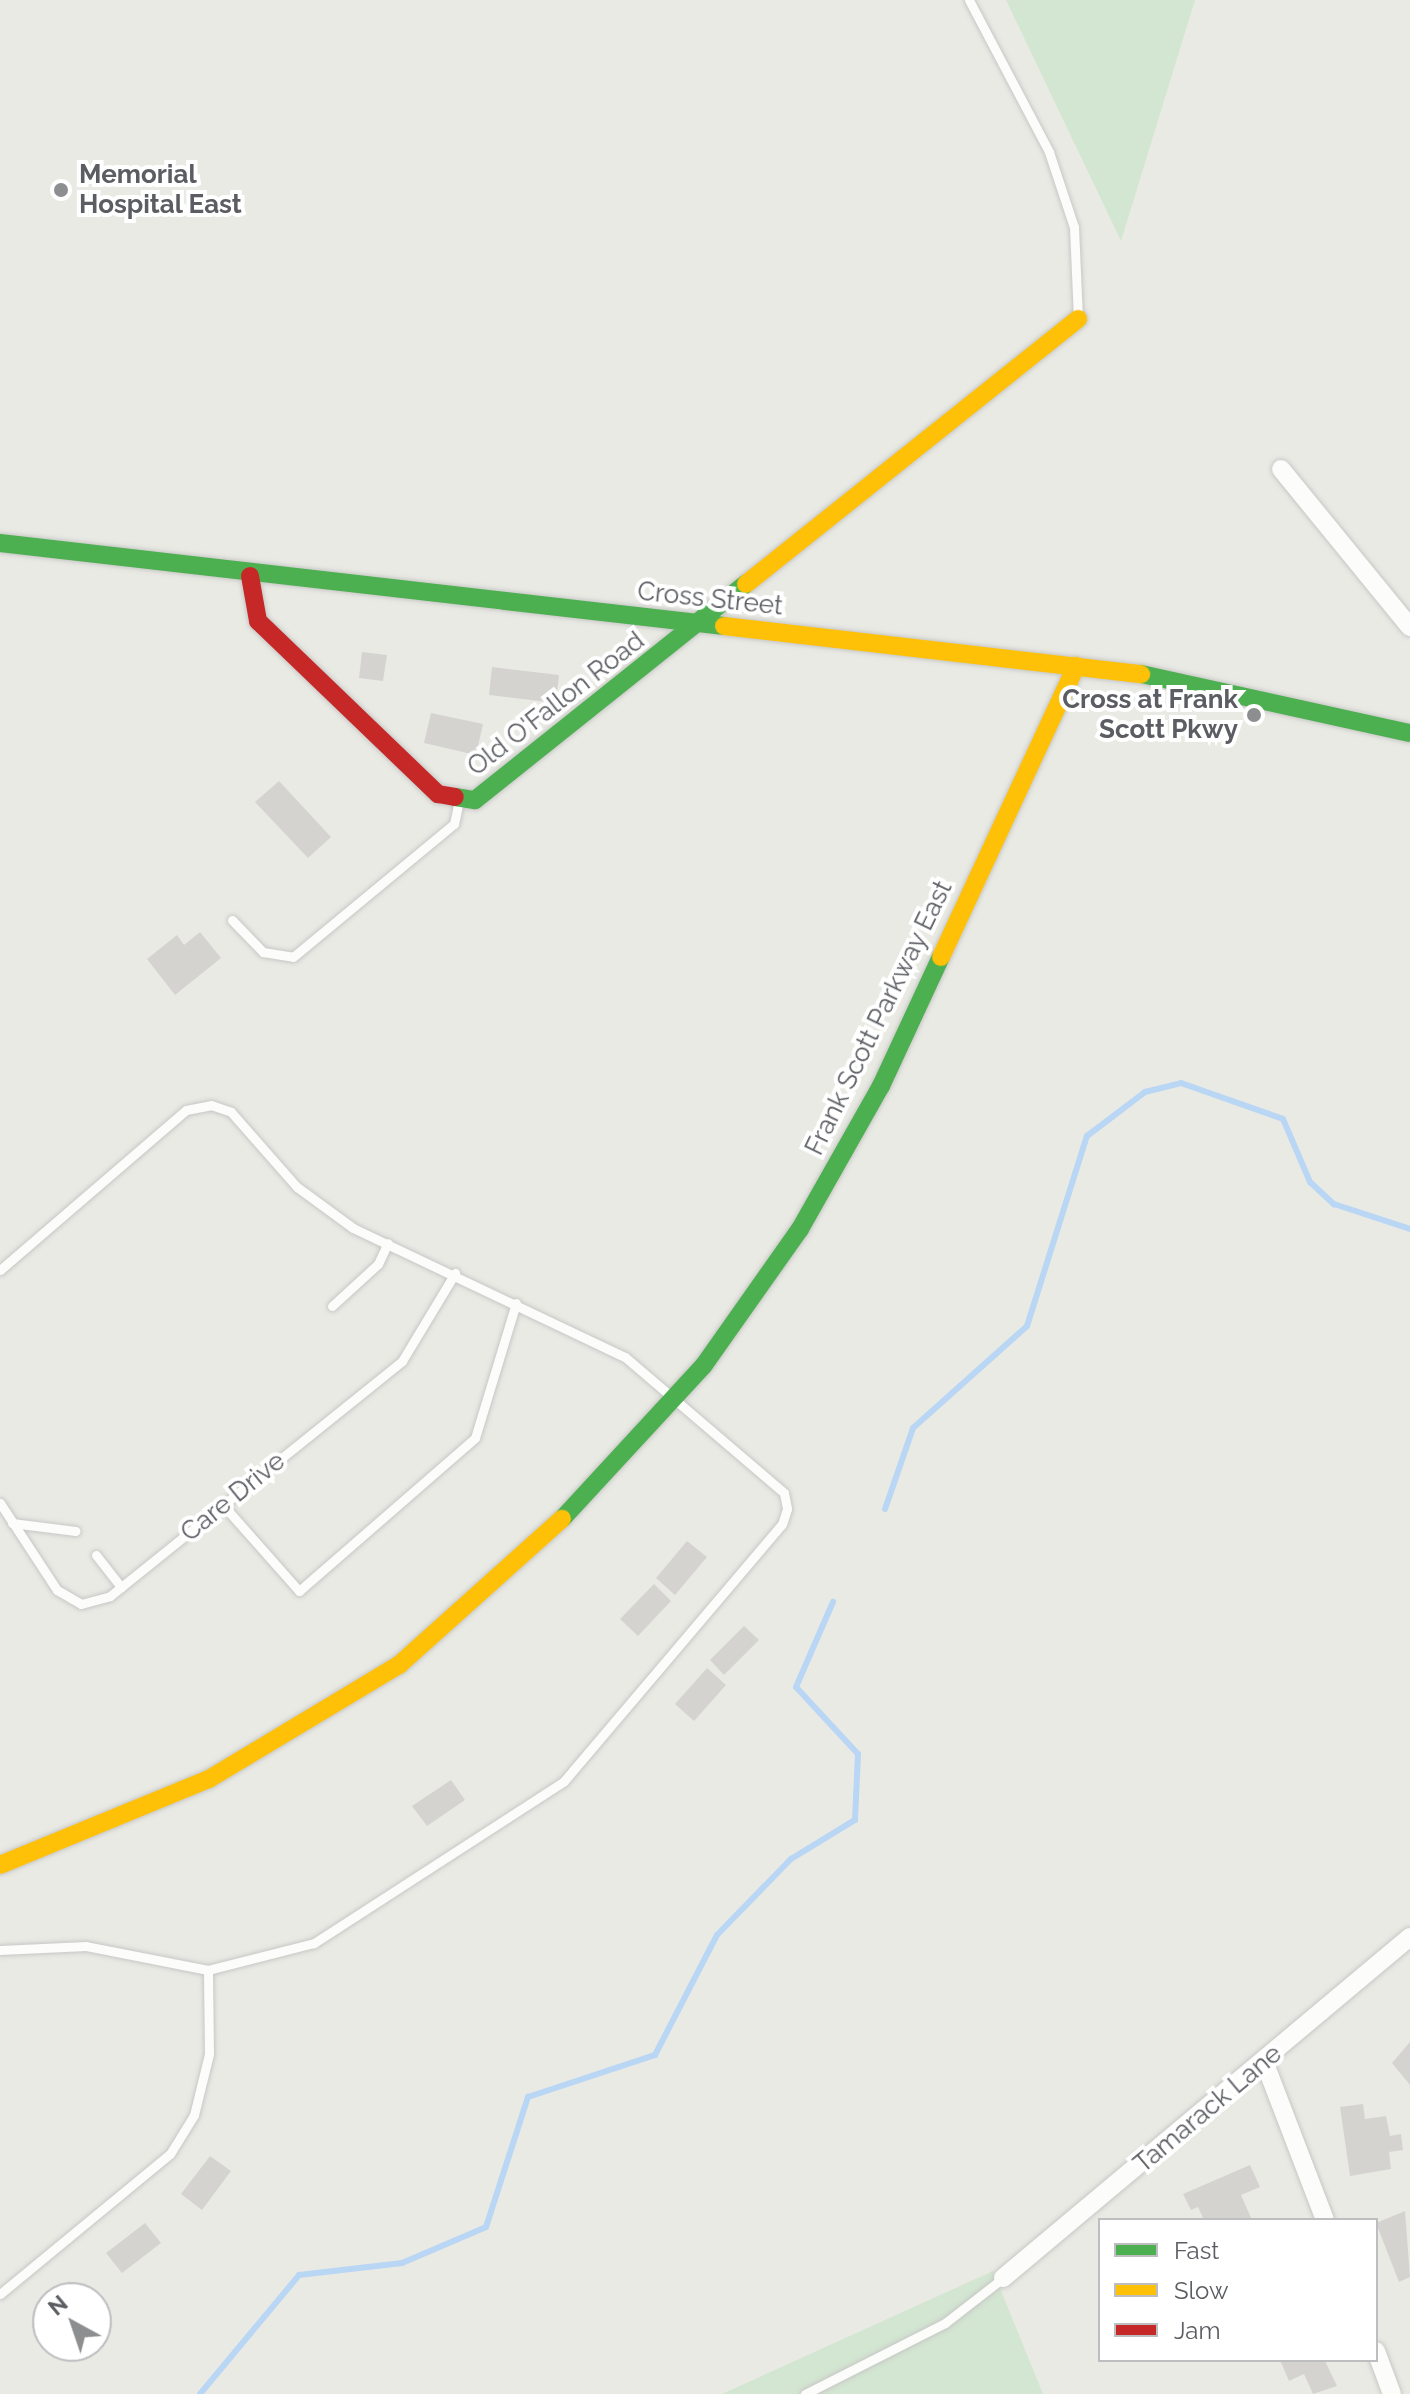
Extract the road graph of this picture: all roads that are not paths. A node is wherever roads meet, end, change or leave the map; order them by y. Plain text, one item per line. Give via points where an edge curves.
1 (969, 0) edge
2 (1078, 319) joint
3 (1281, 469) dead end
4 (0, 543) edge
5 (250, 576) junction
6 (700, 624) junction
7 (1410, 627) edge
8 (1076, 666) junction
9 (1410, 733) edge
10 (459, 799) junction
11 (232, 920) dead end
12 (388, 1243) junction
13 (0, 1270) edge
14 (455, 1273) junction
15 (516, 1303) junction
16 (332, 1306) dead end
17 (677, 1397) junction
18 (0, 1503) edge
19 (223, 1505) junction
20 (12, 1523) junction
21 (76, 1531) dead end
22 (96, 1555) dead end
23 (121, 1587) junction
24 (0, 1865) edge
25 (1410, 1937) edge
26 (0, 1950) edge
27 (208, 1970) junction
28 (1264, 2061) junction
29 (1324, 2218) edge
30 (1003, 2278) joint
31 (0, 2294) edge
32 (1378, 2356) edge
33 (805, 2394) edge
34 (1392, 2394) edge

1 - 2 lane via 1049,152 1074,227
2 - 6 main road, Old O'Fallon Road
3 - 7 street
4 - 5 main road, Cross Street
5 - 6 main road, Cross Street
5 - 10 main road, Old O'Fallon Road via 258,621 438,794
6 - 8 main road, Cross Street
6 - 10 main road, Old O'Fallon Road via 493,792
8 - 9 main road, Cross Street via 1183,680
8 - 17 main road, Frank Scott Parkway East via 881,1086 800,1229
10 - 11 lane via 454,824 293,957 263,952
12 - 13 lane via 297,1187 231,1112 211,1105 186,1110
12 - 14 lane
12 - 16 lane via 378,1264
14 - 15 lane
14 - 19 lane, Care Drive via 402,1361
15 - 17 lane via 625,1357
15 - 19 lane via 475,1438 299,1591
17 - 24 main road, Frank Scott Parkway East via 591,1495 399,1665 209,1779
17 - 27 lane via 784,1493 782,1524 540,1800 314,1943
18 - 20 lane, Care Drive
19 - 23 lane, Care Drive
20 - 21 lane
20 - 23 lane, Care Drive via 57,1590 81,1604
22 - 23 lane
25 - 28 street, Tamarack Lane
26 - 27 lane via 86,1946
27 - 31 lane via 209,2054 194,2115 170,2154
28 - 29 street
28 - 30 street, Tamarack Lane
30 - 33 lane via 945,2323
32 - 34 street

